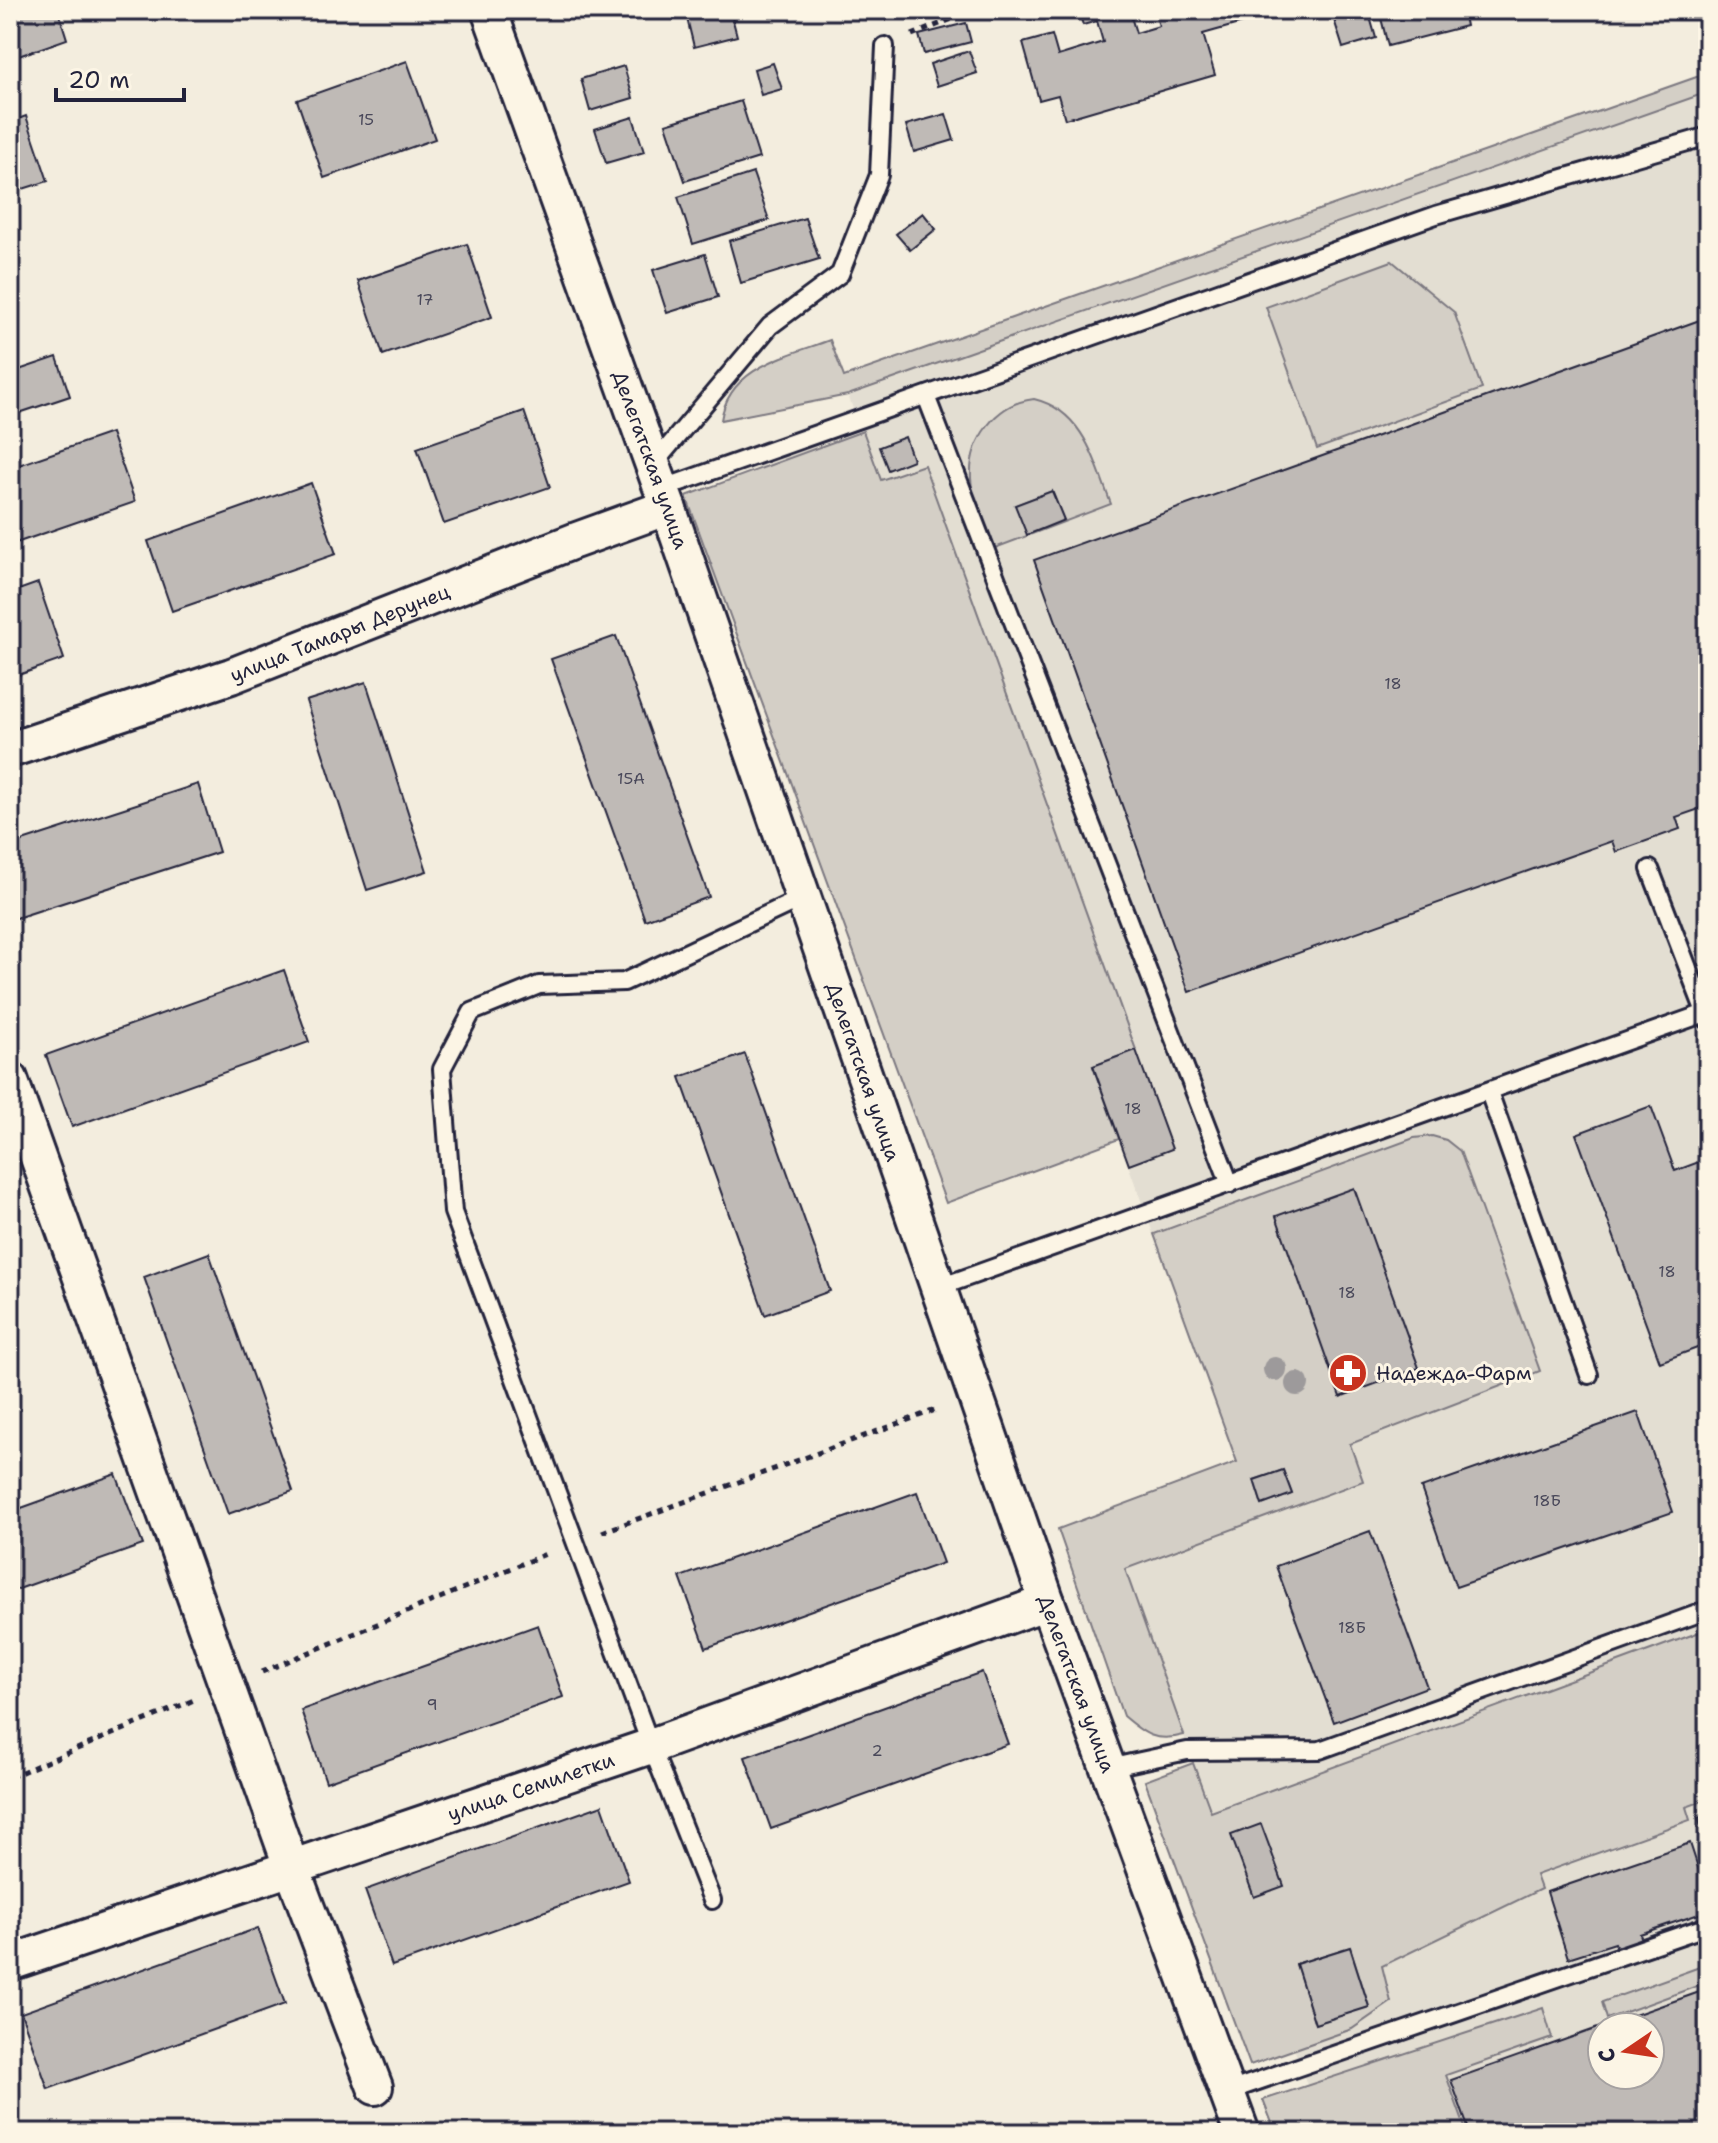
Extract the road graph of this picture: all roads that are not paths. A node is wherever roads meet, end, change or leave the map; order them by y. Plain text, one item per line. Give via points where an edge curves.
1 (489, 10) edge
2 (885, 46) road end
3 (1708, 136) edge
4 (926, 396) junction
5 (661, 487) junction
6 (10, 750) edge
7 (1650, 869) dead end
8 (804, 897) junction
9 (1707, 1015) edge
10 (10, 1079) edge
11 (1489, 1092) junction
12 (1230, 1184) junction
13 (940, 1287) junction
14 (1589, 1375) dead end
15 (1047, 1602) junction
16 (1708, 1610) edge
17 (651, 1746) junction
18 (1108, 1768) junction
19 (291, 1866) junction
20 (712, 1900) dead end
21 (1708, 1926) edge
22 (10, 1963) edge
23 (375, 2087) dead end
24 (1226, 2092) junction
25 (1242, 2133) edge

1 - 5 street, Делегатская улица
2 - 5 lane via 879,175 840,274 770,326
3 - 4 lane via 1436,215
4 - 5 lane
4 - 12 lane
5 - 6 street, улица Тамары Дерунец via 574,541 231,676
5 - 8 street, Делегатская улица
7 - 9 lane
8 - 13 street, Делегатская улица
8 - 17 lane via 624,982 539,985 472,1012 442,1069 453,1212
9 - 11 lane
10 - 19 street
11 - 12 lane
11 - 14 lane
12 - 13 lane
13 - 15 street, Делегатская улица
15 - 17 street, улица Семилетки
15 - 18 street, Делегатская улица
16 - 18 lane via 1320,1750 1187,1751
17 - 19 street, улица Семилетки
17 - 20 lane
18 - 24 street, Делегатская улица
19 - 22 street, улица Семилетки
19 - 23 street
21 - 24 lane
24 - 25 street, Делегатская улица

